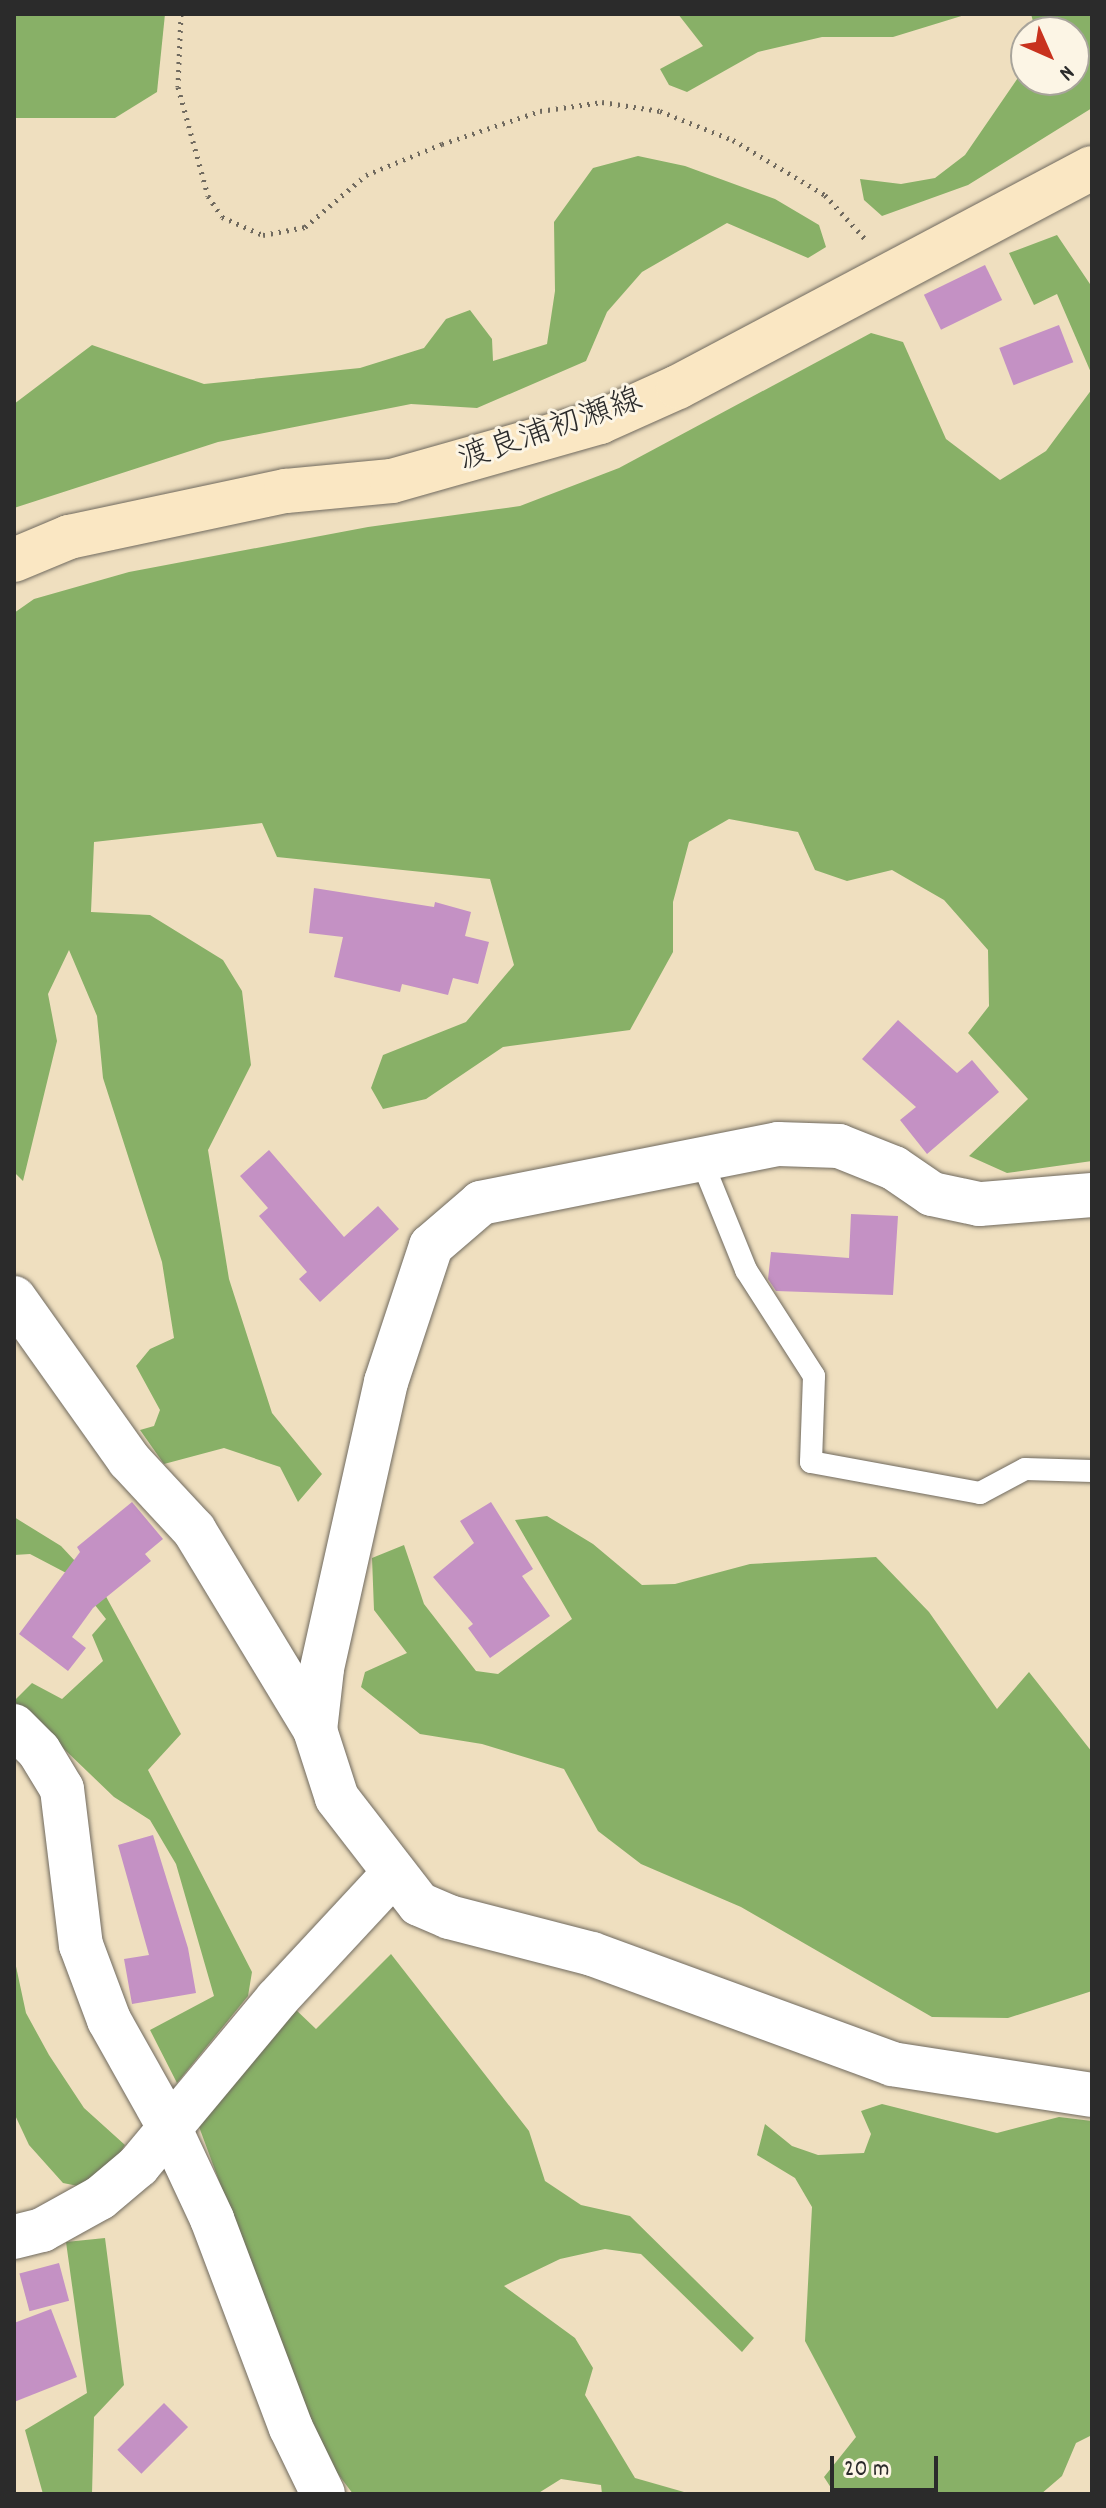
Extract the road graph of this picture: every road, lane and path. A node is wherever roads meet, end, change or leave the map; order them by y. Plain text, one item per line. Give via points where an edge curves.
1 (181, 14) edge
2 (1092, 168) edge
3 (892, 272) junction
4 (14, 560) edge
5 (701, 1159) junction
6 (1092, 1195) edge
7 (14, 1298) edge
8 (1092, 1471) edge
9 (14, 1726) edge
10 (315, 1730) junction
11 (393, 1874) junction
12 (1092, 2095) edge
13 (169, 2127) junction
14 (14, 2237) edge
15 (323, 2494) edge

1 - 3 path via 178,87 208,196 222,217 263,235 305,227 366,175 442,144 540,111 602,102 660,111 733,140 825,195
2 - 3 main road, 渡良浦初瀬線
3 - 4 main road, 渡良浦初瀬線 via 678,387 600,422 392,481 286,491 69,537
5 - 6 street via 778,1144 839,1146 894,1168 932,1194 979,1204
5 - 8 lane via 746,1270 814,1376 811,1462 980,1493 1025,1469
5 - 10 street via 481,1203 431,1246 386,1382 322,1669
7 - 10 street via 129,1460 194,1530
9 - 13 street via 39,1751 62,1789 81,1945 109,2020
10 - 11 street via 337,1798
11 - 12 street via 419,1904 449,1917 592,1954 892,2064
11 - 13 street
13 - 14 street via 138,2166 100,2198 42,2230
13 - 15 street via 212,2219 291,2428

